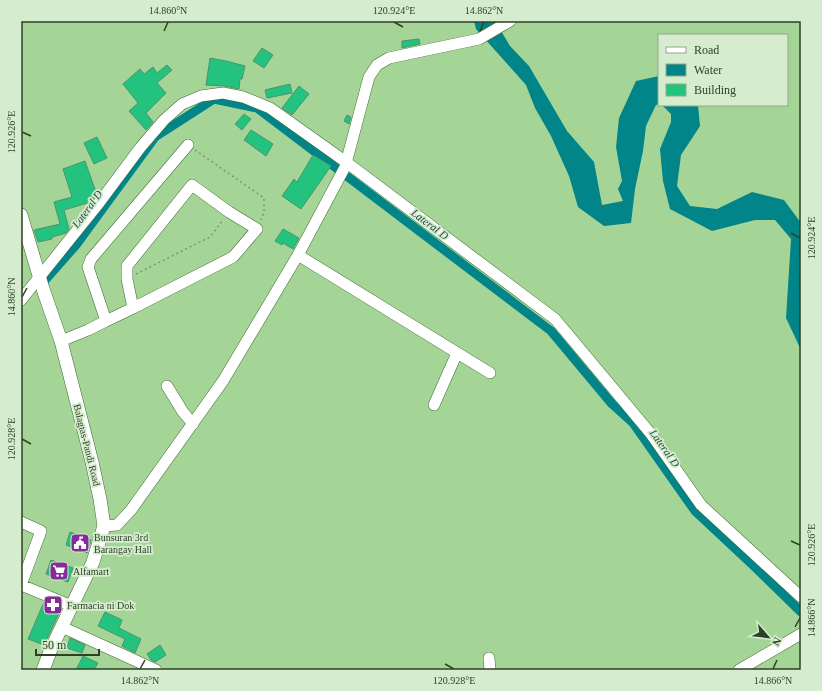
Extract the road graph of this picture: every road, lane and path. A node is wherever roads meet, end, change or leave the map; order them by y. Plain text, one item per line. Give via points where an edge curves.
1 (507, 23) edge
2 (188, 145) joint
3 (343, 168) junction
4 (229, 212) junction
5 (21, 215) edge
6 (257, 229) junction
7 (24, 237) edge
8 (298, 255) junction
9 (127, 279) junction
10 (41, 282) junction
11 (21, 300) edge
12 (133, 308) junction
13 (106, 321) junction
14 (61, 341) junction
15 (457, 353) junction
16 (490, 373) dead end
17 (167, 386) dead end
18 (434, 406) dead end
19 (193, 424) junction
20 (21, 522) edge
21 (104, 526) junction
22 (21, 585) edge
23 (801, 597) edge
24 (72, 606) junction
25 (62, 627) junction
26 (801, 634) edge
27 (489, 658) dead end
28 (43, 670) edge
29 (156, 670) edge
30 (490, 670) edge
31 (739, 670) edge

1 - 3 street via 478,38 390,58 377,65 369,77
2 - 6 path via 264,198 264,212
2 - 13 street via 91,259 88,267
3 - 8 street
3 - 10 street via 270,108 243,97 223,93 201,96 182,104 164,120 140,148
3 - 23 street via 555,319 651,434 701,505
4 - 6 street
4 - 9 path via 210,237
4 - 9 street via 192,185 127,266
5 - 7 main road, Balagtas-Pandi Road
6 - 12 street via 233,257
7 - 10 main road, Balagtas-Pandi Road
8 - 15 street
8 - 19 street via 223,381
9 - 12 street
10 - 11 street
10 - 14 main road, Balagtas-Pandi Road
12 - 13 street
13 - 14 street
14 - 21 main road, Balagtas-Pandi Road via 92,462
15 - 16 street
15 - 18 street
17 - 19 street
19 - 21 street via 131,510 117,525
20 - 22 street via 41,531
21 - 24 main road, Balagtas-Pandi Road via 93,562
22 - 24 street
24 - 25 main road, Balagtas-Pandi Road
25 - 28 main road, Balagtas-Pandi Road
25 - 29 street
26 - 31 street
27 - 30 street

